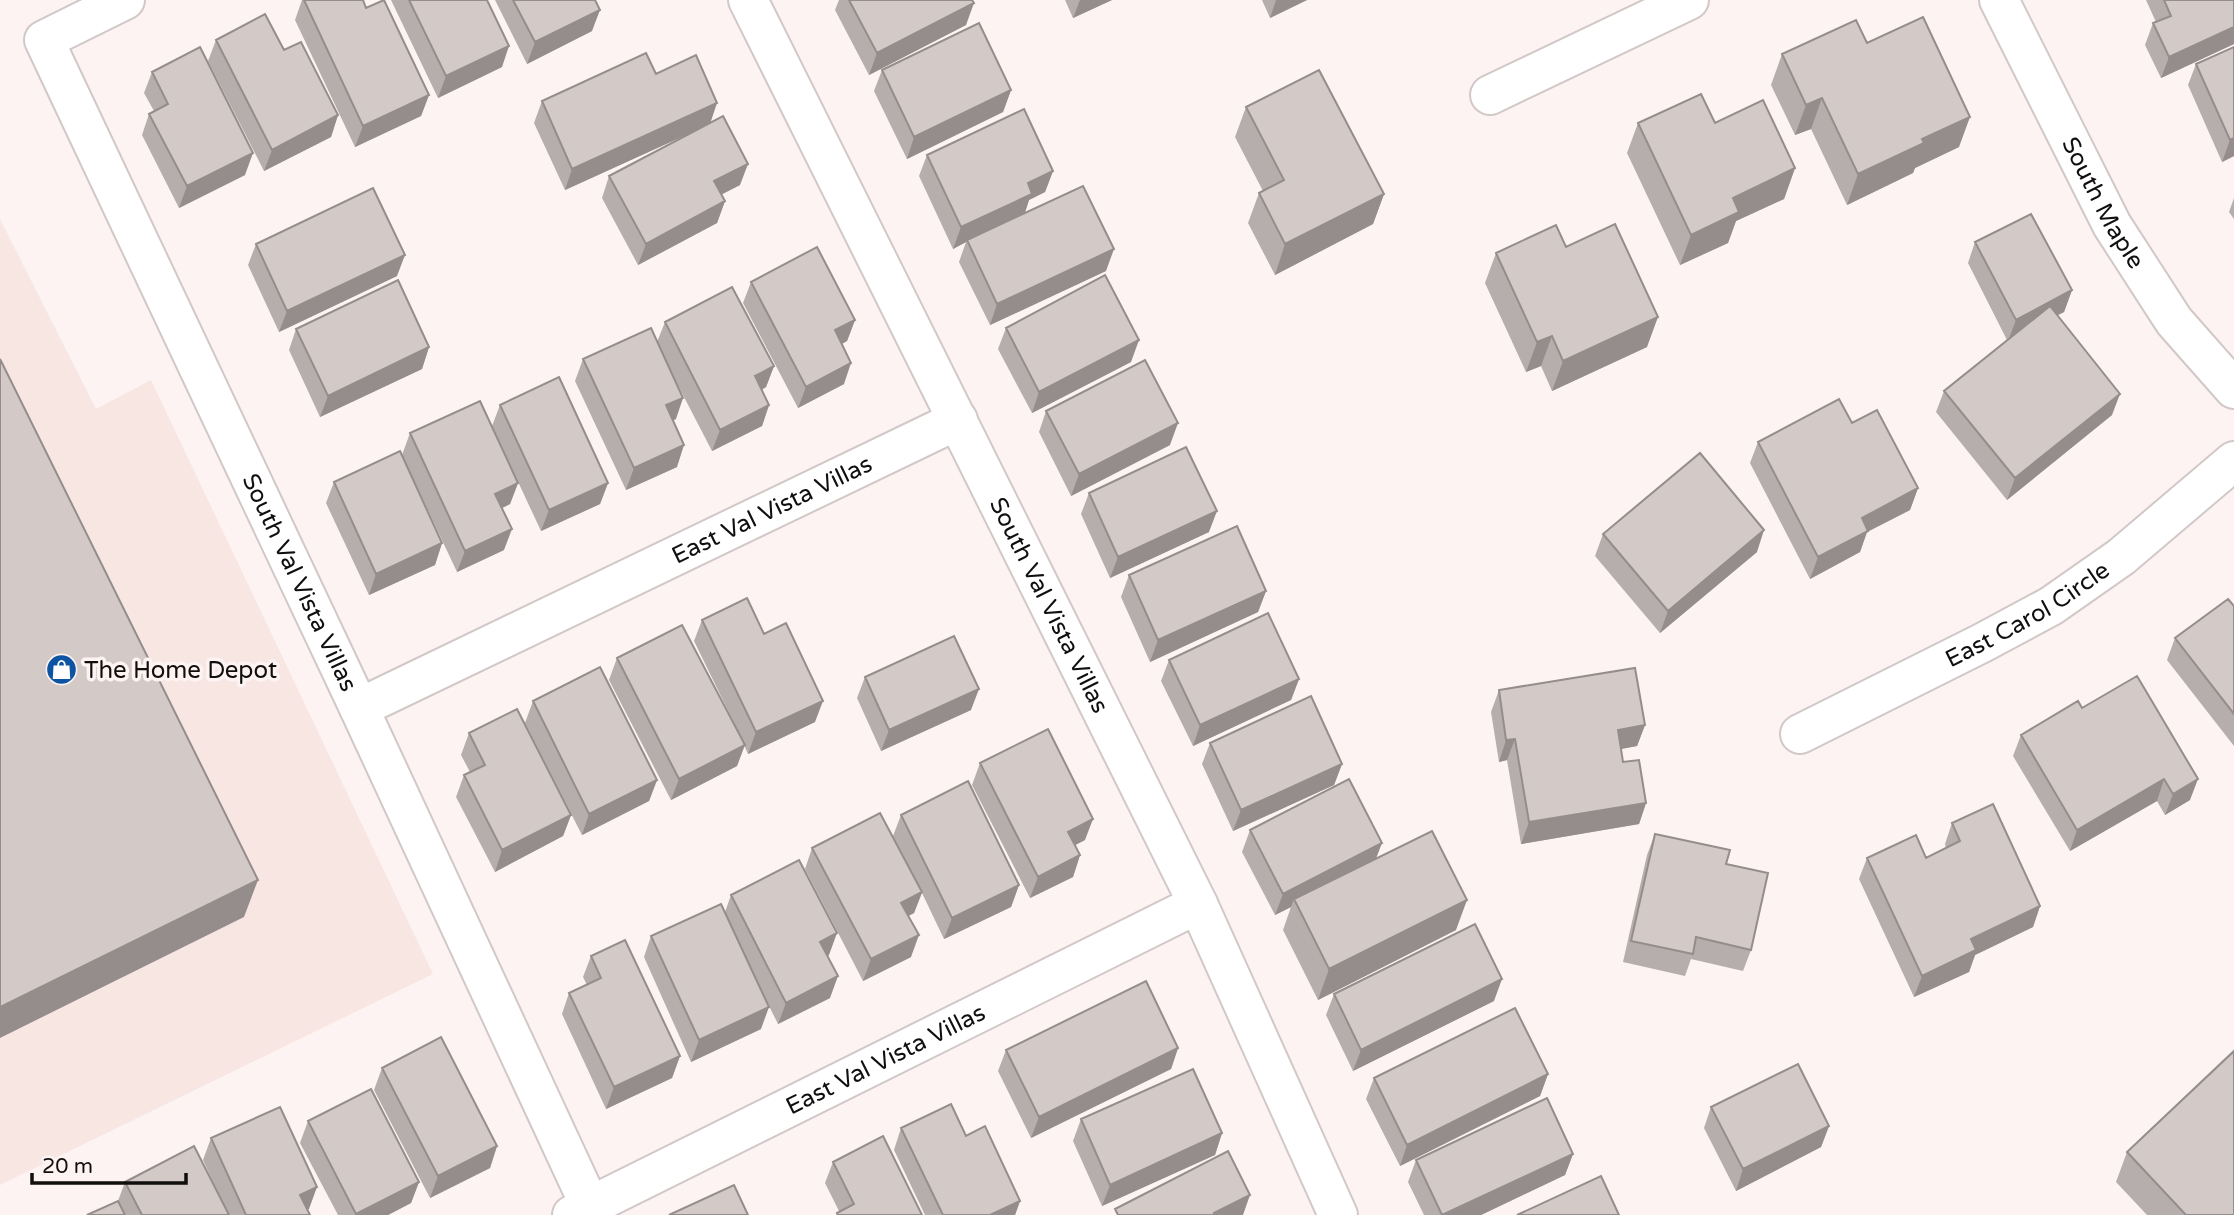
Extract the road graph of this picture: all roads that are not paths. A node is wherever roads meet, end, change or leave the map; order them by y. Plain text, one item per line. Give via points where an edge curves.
1 (125, 0) edge
2 (748, 0) edge
3 (1689, 0) edge
4 (1999, 0) edge
5 (1490, 95) dead end
6 (2234, 389) edge
7 (958, 420) junction
8 (2234, 461) edge
9 (359, 708) junction
10 (1800, 734) dead end
11 (1198, 904) junction
12 (581, 1210) edge
13 (1338, 1215) edge

1 - 9 street, South Val Vista Villas via 44,40
2 - 7 street, South Val Vista Villas
3 - 5 street
4 - 6 street, South Maple via 2112,225 2174,321
7 - 9 street, East Val Vista Villas
7 - 11 street, South Val Vista Villas
8 - 10 street, East Carol Circle via 2121,556 2051,606
9 - 12 street, South Val Vista Villas
11 - 12 street, East Val Vista Villas
11 - 13 street, South Val Vista Villas

